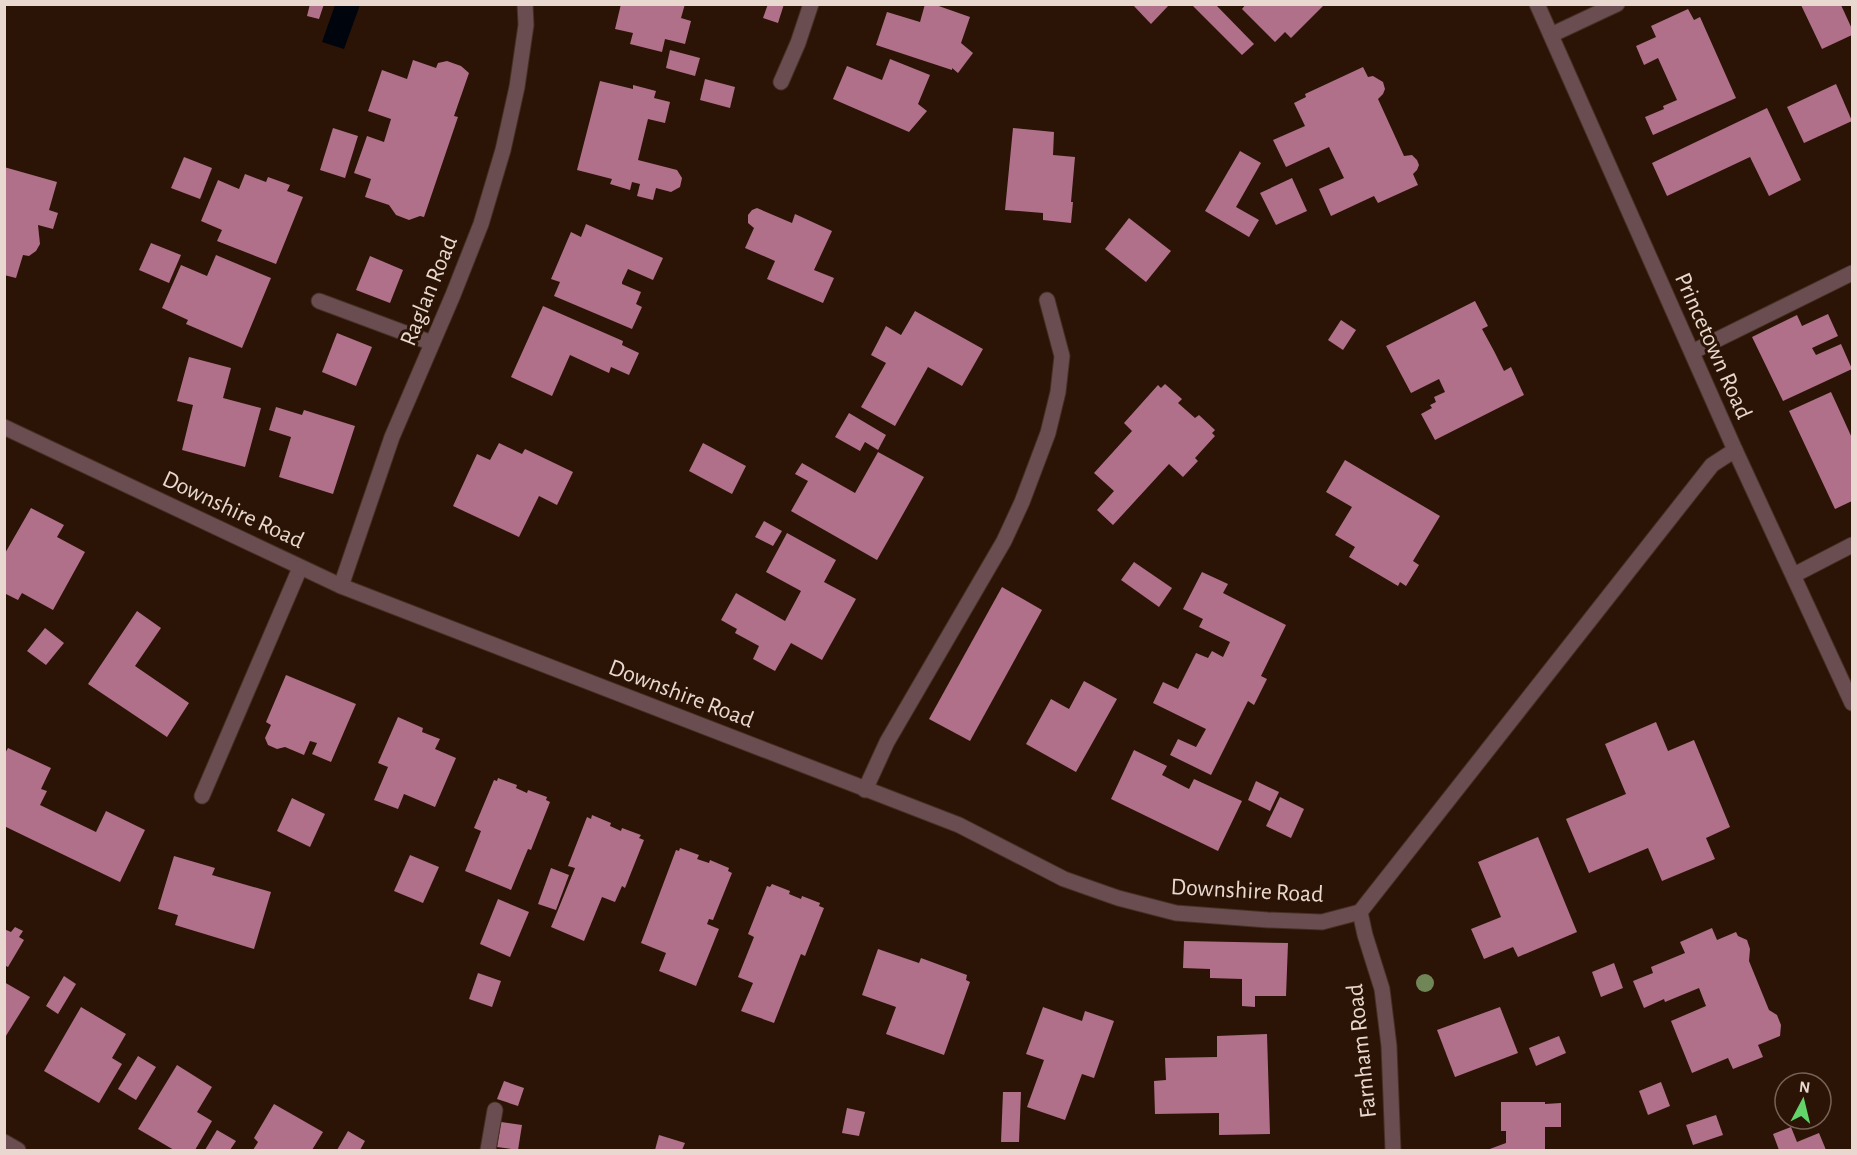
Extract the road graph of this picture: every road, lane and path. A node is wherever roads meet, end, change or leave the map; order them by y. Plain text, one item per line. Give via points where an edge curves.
1 (525, 4) edge
2 (811, 4) edge
3 (1537, 4) edge
4 (1617, 4) edge
5 (1551, 35) junction
6 (781, 82) dead end
7 (1852, 273) edge
8 (1047, 300) dead end
9 (319, 301) dead end
10 (432, 343) junction
11 (1692, 352) junction
12 (4, 427) edge
13 (1735, 450) junction
14 (1852, 545) edge
15 (300, 568) junction
16 (1794, 575) junction
17 (341, 586) junction
18 (1852, 704) edge
19 (866, 790) junction
20 (202, 796) dead end
21 (1360, 912) junction
22 (495, 1110) dead end
23 (4, 1142) edge
24 (18, 1150) edge
25 (488, 1150) edge
26 (1393, 1150) edge

1 - 10 street, Raglan Road via 526,25 517,87 502,150 481,224
2 - 6 street
3 - 5 street, Princetown Road
4 - 5 street
5 - 11 street, Princetown Road
7 - 11 street
8 - 19 street via 1062,356 1048,433 1004,541 887,742
9 - 10 street
10 - 17 street, Raglan Road via 392,437
11 - 13 street, Princetown Road
12 - 15 street, Downshire Road
13 - 16 street, Princetown Road
13 - 21 street via 1712,465
14 - 16 street
15 - 17 street, Downshire Road
15 - 20 street
16 - 18 street, Princetown Road
17 - 19 street, Downshire Road
19 - 21 street, Downshire Road via 959,825 1064,879 1166,911 1322,921
21 - 26 street, Farnham Road via 1382,989 1389,1046
22 - 25 street
23 - 24 street

